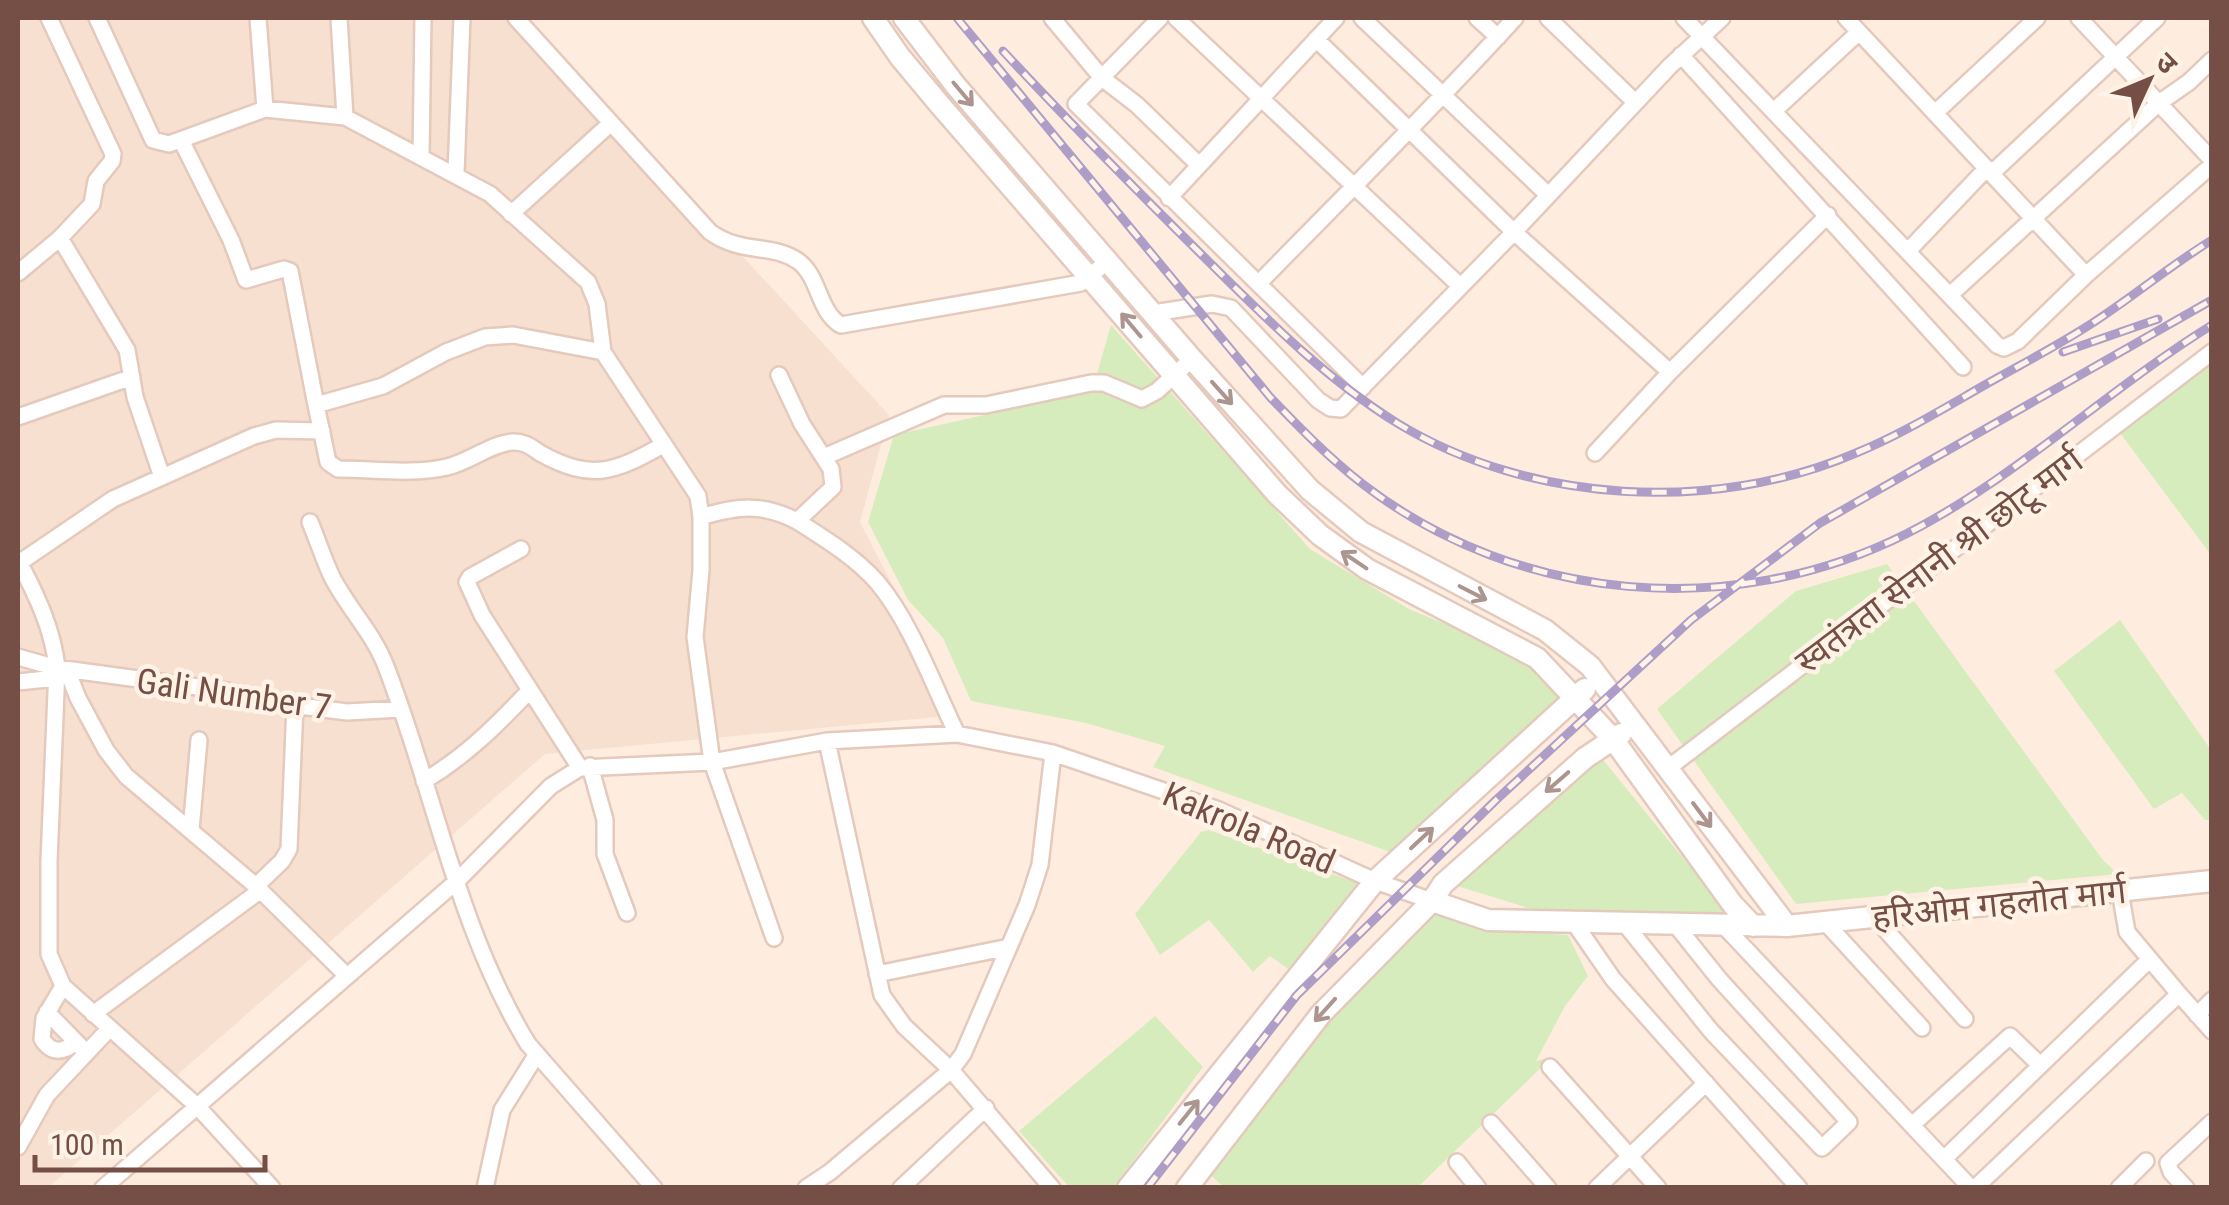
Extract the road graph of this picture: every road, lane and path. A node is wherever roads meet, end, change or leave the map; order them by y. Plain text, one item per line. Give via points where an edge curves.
1 (49, 18) edge
2 (98, 18) edge
3 (258, 18) edge
4 (339, 18) edge
5 (423, 18) edge
6 (462, 18) edge
7 (516, 18) edge
8 (873, 18) edge
9 (904, 18) edge
10 (1052, 18) edge
11 (1160, 18) edge
12 (1176, 18) edge
13 (1336, 18) edge
14 (1362, 18) edge
15 (1477, 18) edge
16 (1516, 18) edge
17 (1548, 18) edge
18 (1684, 18) edge
19 (1722, 18) edge
20 (1846, 18) edge
21 (2037, 18) edge
22 (2079, 18) edge
23 (2157, 18) edge
24 (1859, 32) junction
25 (1702, 36) junction
26 (1498, 37) junction
27 (1316, 39) junction
28 (1681, 55) junction
29 (2116, 57) junction
30 (2212, 60) edge
31 (1102, 78) junction
32 (1444, 96) junction
33 (1260, 97) junction
34 (1635, 102) junction
35 (2159, 103) junction
36 (265, 108) junction
37 (1775, 110) junction
38 (1935, 113) junction
39 (345, 117) junction
40 (610, 123) junction
41 (1406, 130) junction
42 (181, 140) junction
43 (421, 156) junction
44 (2212, 163) edge
45 (1199, 166) junction
46 (1989, 171) junction
47 (456, 174) junction
48 (1354, 186) junction
49 (1547, 194) junction
50 (1169, 198) junction
51 (512, 214) junction
52 (1828, 215) junction
53 (2034, 219) junction
54 (1514, 232) junction
55 (60, 238) junction
56 (1908, 250) junction
57 (1107, 262) junction
58 (18, 274) edge
59 (2086, 275) junction
60 (1090, 276) junction
61 (1260, 283) junction
62 (1460, 286) junction
63 (1950, 295) junction
64 (1153, 313) junction
65 (604, 352) junction
66 (2212, 352) edge
67 (1192, 359) junction
68 (1963, 366) dead end
69 (1670, 372) junction
70 (779, 375) dead end
71 (1174, 375) junction
72 (132, 377) junction
73 (1363, 387) junction
74 (316, 406) junction
75 (18, 417) edge
76 (322, 431) junction
77 (663, 446) junction
78 (1595, 453) dead end
79 (824, 457) junction
80 (162, 477) junction
81 (701, 517) junction
82 (797, 520) junction
83 (310, 522) dead end
84 (520, 548) dead end
85 (18, 562) edge
86 (18, 656) edge
87 (60, 672) junction
88 (1600, 678) junction
89 (18, 682) edge
90 (530, 690) junction
91 (1576, 697) junction
92 (295, 705) junction
93 (401, 709) junction
94 (1635, 725) junction
95 (957, 734) junction
96 (1613, 739) junction
97 (200, 740) dead end
98 (827, 742) junction
99 (1053, 753) junction
100 (712, 762) junction
101 (585, 767) junction
102 (1667, 770) junction
103 (424, 781) junction
104 (191, 830) junction
105 (2212, 880) edge
106 (457, 881) junction
107 (1376, 881) junction
108 (259, 888) junction
109 (2120, 891) junction
110 (1432, 901) junction
111 (627, 914) dead end
112 (1876, 919) junction
113 (1825, 922) junction
114 (1575, 924) junction
115 (1624, 924) junction
116 (1676, 924) junction
117 (1722, 925) junction
118 (1753, 926) junction
119 (1787, 926) junction
120 (774, 938) dead end
121 (1009, 947) junction
122 (2149, 960) junction
123 (877, 974) junction
124 (347, 976) junction
125 (63, 986) junction
126 (2179, 994) junction
127 (2212, 1000) edge
128 (47, 1012) junction
129 (93, 1014) junction
130 (2197, 1014) junction
131 (1965, 1020) dead end
132 (110, 1028) junction
133 (1922, 1028) dead end
134 (2212, 1031) edge
135 (82, 1048) junction
136 (537, 1054) junction
137 (2040, 1065) junction
138 (1550, 1067) dead end
139 (951, 1070) junction
140 (1706, 1083) junction
141 (197, 1106) junction
142 (986, 1108) junction
143 (2212, 1122) edge
144 (1491, 1123) dead end
145 (1912, 1125) junction
146 (18, 1147) edge
147 (1628, 1155) junction
148 (1944, 1159) junction
149 (1456, 1162) dead end
150 (2146, 1162) dead end
151 (103, 1188) edge
152 (272, 1188) edge
153 (485, 1188) edge
154 (654, 1188) edge
155 (806, 1188) edge
156 (902, 1188) edge
157 (1052, 1188) edge
158 (1128, 1188) edge
159 (1187, 1188) edge
160 (1478, 1188) edge
161 (1548, 1188) edge
162 (1597, 1188) edge
163 (1658, 1188) edge
164 (1799, 1188) edge
165 (1973, 1188) edge
166 (2119, 1188) edge
167 (2186, 1188) edge

1 - 55 street via 113,154 96,181 92,204
2 - 42 street via 148,132 162,144
3 - 36 street
4 - 39 street
5 - 43 street
6 - 47 street
7 - 40 street
8 - 60 street
9 -> 57 street
10 - 31 street
11 - 31 street
12 - 33 street
13 - 27 street
14 - 32 street
15 - 26 street
16 - 26 street
17 - 34 street
18 - 25 street
19 - 25 street
20 - 24 street
21 - 38 street
22 - 29 street
23 - 29 street
24 - 37 street
24 - 38 street
25 - 28 street
25 - 37 street
26 - 32 street
27 - 33 street
27 - 41 street
28 - 34 street
28 - 52 street
29 - 35 street
29 - 46 street
30 - 35 street
31 - 45 street
31 - 50 street via 1076,104
32 - 41 street
32 - 49 street
33 - 45 street
33 - 48 street
34 - 49 street
35 - 44 street
35 - 53 street
36 - 39 street
36 - 42 street
37 - 56 street
38 - 46 street
39 - 43 street
40 - 51 street
40 - 60 street via 710,232 734,247 782,253 807,269 829,314 842,325 1082,283
41 - 48 street
41 - 54 street
42 - 74 street via 246,280 290,271
43 - 47 street
44 - 59 street
45 - 50 street
46 - 53 street
46 - 56 street
47 - 51 street
48 - 61 street
48 - 62 street
49 - 54 street
50 - 61 street
51 - 65 street via 588,282
52 - 68 street
52 - 69 street
53 - 59 street
53 - 63 street
54 - 62 street
54 - 69 street
55 - 58 street
55 - 72 street via 122,339
56 - 63 street
57 - 60 street
57 - 64 street
59 - 63 street via 2004,348
71 -> 60 street
61 - 73 street
62 - 73 street
64 - 67 street
64 - 73 street via 1222,304 1330,408 1341,409
65 - 74 street via 485,337 382,386
65 - 77 street
66 - 102 street, स्वतंत्रता सेनानी श्री छोटू मार्ग
67 - 71 street
67 -> 88 street via 1334,512 1385,548 1544,630
69 - 78 street
70 - 79 street
71 - 79 street via 1142,399 1104,383 986,406 944,406
91 -> 71 street via 1537,658 1367,568 1320,535
72 - 75 street
72 - 80 street
74 - 76 street
76 - 77 street via 328,462 338,469 434,469 518,442 570,466 609,471
76 - 80 street via 254,436
77 - 81 street via 698,496
79 - 82 street via 833,487
80 - 85 street via 101,507
81 - 82 street via 761,506
81 - 100 street via 695,638
82 - 95 street via 878,583
83 - 93 street via 333,578 374,640
84 - 90 street via 467,582
85 - 87 street via 40,602
86 - 87 street
87 - 89 street
87 - 92 street, Gali Number 7
87 - 104 street via 126,776
87 - 125 street via 49,954
88 - 91 street
88 - 94 street
90 - 101 street
90 - 103 street via 482,741
91 - 96 street
107 -> 91 street
92 - 93 street, Gali Number 7 via 346,712
92 - 108 street via 288,849
93 - 103 street
94 - 96 street
94 - 102 street
95 - 98 street, Kakrola Road
95 - 99 street, Kakrola Road
96 -> 110 street via 1442,884
96 - 118 street
97 - 104 street
98 - 100 street, Kakrola Road
98 - 123 street
99 - 107 street, Kakrola Road via 1219,810
99 - 121 street via 1040,865
100 - 101 street, Kakrola Road
100 - 120 street
101 - 106 street via 550,786
101 - 111 street
102 -> 119 street
103 - 106 street
104 - 108 street
105 - 109 street, हरिओम गहलोत मार्ग
106 - 124 street
106 - 136 street via 512,1017
107 - 110 street, Kakrola Road
158 -> 107 street
108 - 124 street
108 - 129 street
109 - 112 street, हरिओम गहलोत मार्ग
109 - 122 street via 2127,932
110 - 114 street, Kakrola Road via 1488,920
110 -> 159 street via 1321,1014
112 - 113 street, हरिओम गहलोत मार्ग
112 - 131 street
113 - 119 street, हरिओम गहलोत मार्ग
113 - 133 street
114 - 115 street, Kakrola Road
114 - 140 street via 1613,979
115 - 116 street, Kakrola Road
115 - 116 street via 1711,1031 1822,1148 1849,1122
116 - 117 street, Kakrola Road
117 - 118 street, Kakrola Road
117 - 145 street
118 - 119 street, Kakrola Road
121 - 123 street
121 - 139 street
122 - 126 street
122 - 137 street
123 - 139 street via 890,1010
124 - 141 street
125 - 128 street
125 - 129 street
126 - 130 street
126 - 165 street
127 - 130 street
128 - 135 street
128 - 135 street via 41,1031 46,1045
129 - 132 street
130 - 134 street
132 - 135 street
132 - 141 street
135 - 146 street
136 - 153 street via 502,1110
136 - 154 street
137 - 145 street via 2010,1036
137 - 148 street
138 - 147 street
139 - 142 street
139 - 155 street
140 - 147 street
140 - 164 street
141 - 151 street
141 - 152 street
142 - 156 street
142 - 157 street
143 - 167 street via 2168,1163
144 - 161 street
145 - 148 street
147 - 162 street
147 - 163 street
148 - 165 street
149 - 160 street
150 - 166 street

